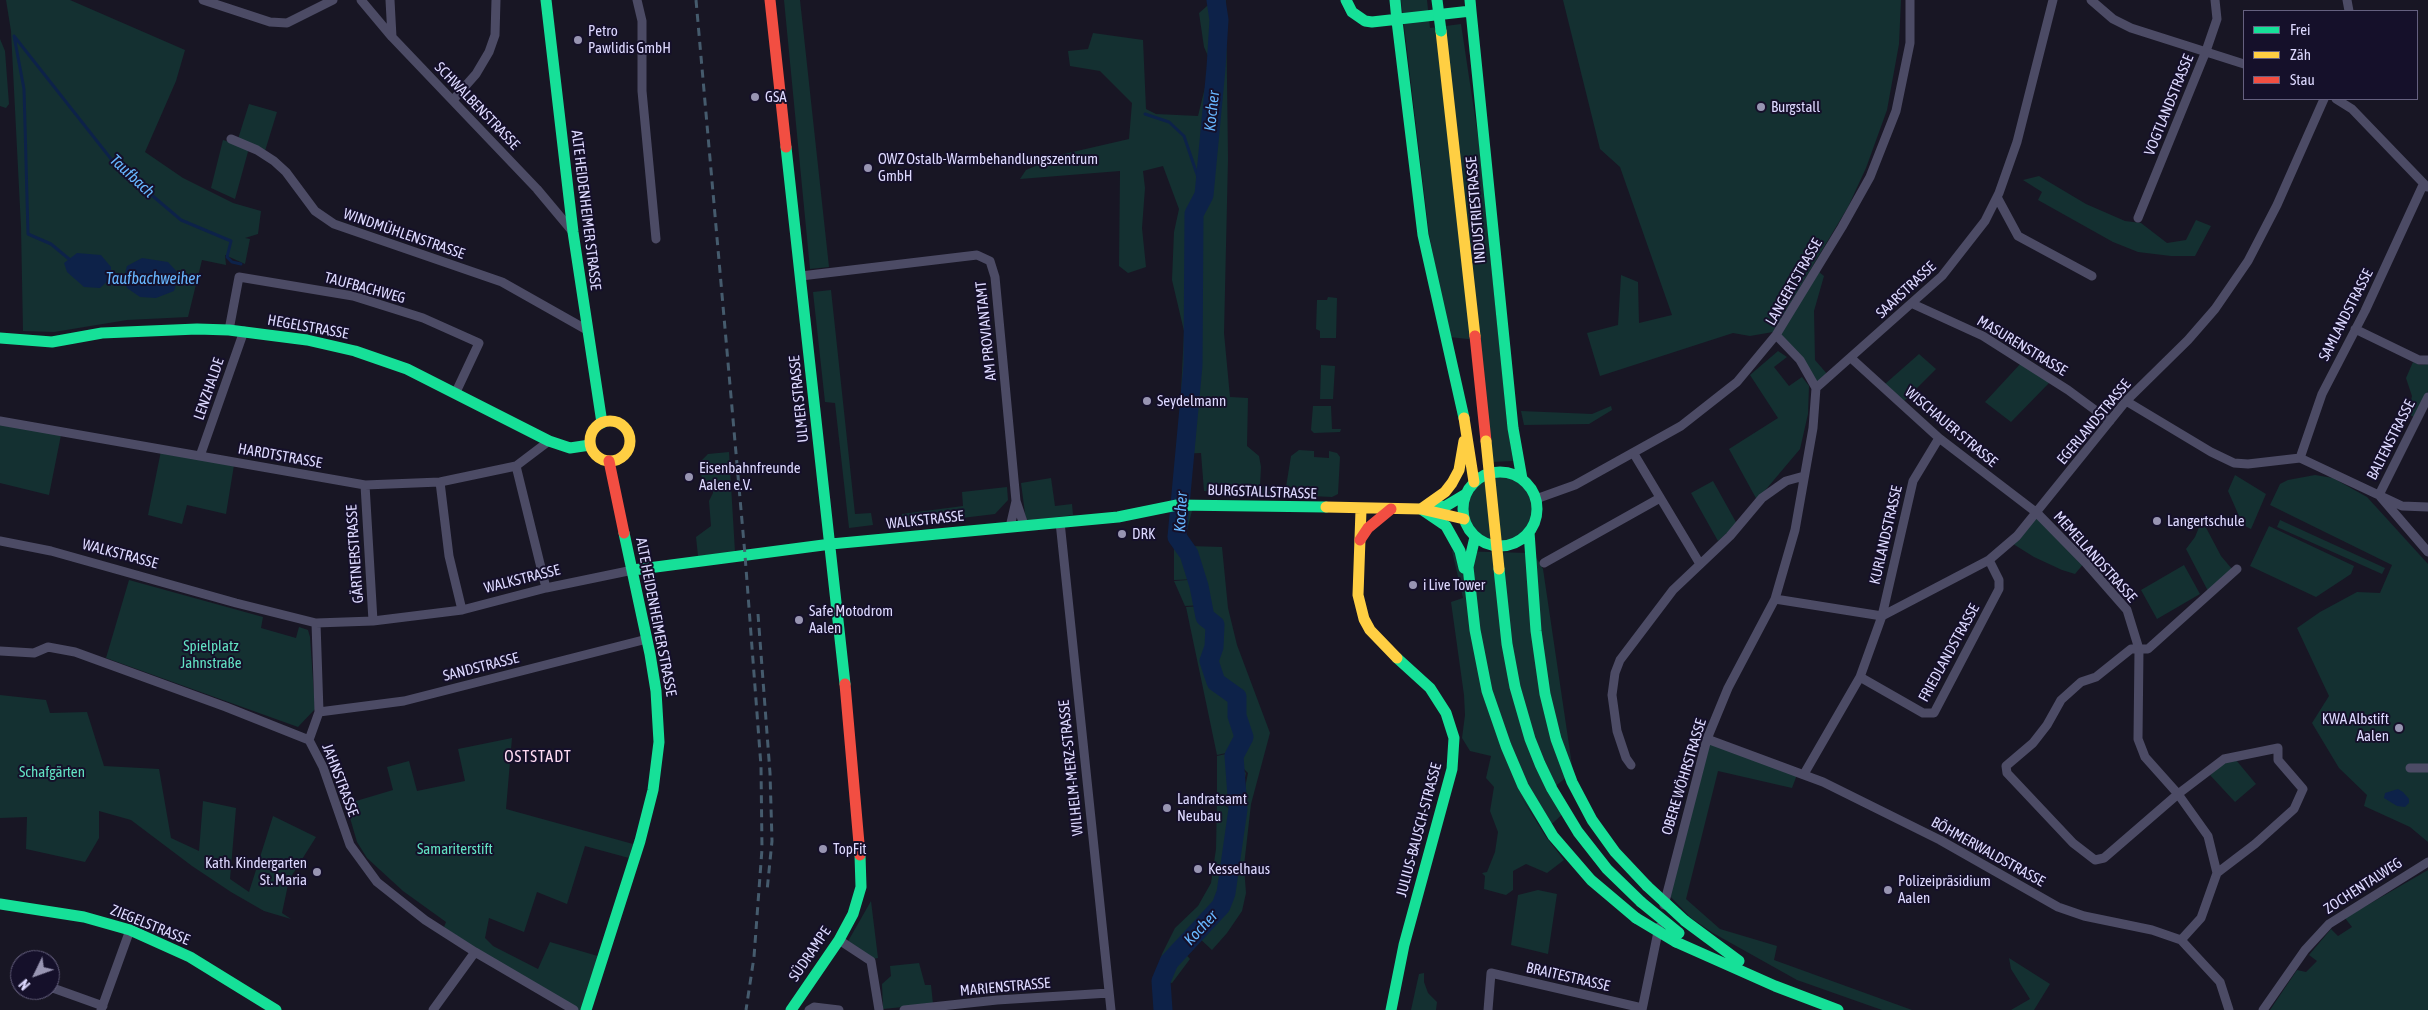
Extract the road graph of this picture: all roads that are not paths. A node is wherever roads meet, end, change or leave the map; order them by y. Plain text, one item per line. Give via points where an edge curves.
1 (204, 0) edge
2 (333, 0) edge
3 (361, 0) edge
4 (390, 0) edge
5 (496, 0) edge
6 (546, 0) edge
7 (637, 0) edge
8 (770, 0) edge
9 (1346, 0) edge
10 (1395, 0) edge
11 (1438, 0) edge
12 (1910, 0) edge
13 (2053, 0) edge
14 (2091, 0) edge
15 (2215, 0) edge
16 (1470, 6) edge
17 (1397, 21) junction
18 (392, 37) junction
19 (2206, 51) junction
20 (2243, 64) edge
21 (453, 100) junction
22 (2324, 100) edge
23 (2338, 100) edge
24 (231, 139) dead end
25 (2426, 186) edge
26 (1997, 197) junction
27 (2138, 218) dead end
28 (573, 232) junction
29 (656, 239) dead end
30 (801, 276) junction
31 (2092, 276) dead end
32 (1913, 304) junction
33 (2355, 329) junction
34 (229, 330) junction
35 (587, 330) junction
36 (244, 331) junction
37 (1776, 335) junction
38 (0, 338) edge
39 (1851, 358) junction
40 (2428, 360) edge
41 (1816, 388) junction
42 (456, 392) junction
43 (2428, 397) edge
44 (2126, 401) junction
45 (2110, 421) junction
46 (0, 422) edge
47 (602, 423) junction
48 (1465, 424) junction
49 (1939, 438) junction
50 (549, 441) junction
51 (590, 445) junction
52 (1634, 454) junction
53 (200, 456) junction
54 (2300, 458) junction
55 (609, 461) junction
56 (516, 466) junction
57 (1804, 476) junction
58 (1522, 479) junction
59 (440, 482) junction
60 (1474, 482) junction
61 (364, 485) junction
62 (1466, 494) junction
63 (2379, 495) junction
64 (1660, 498) junction
65 (1536, 499) junction
66 (1016, 500) junction
67 (2428, 507) edge
68 (1390, 509) junction
69 (1421, 509) junction
70 (1361, 510) junction
71 (2037, 513) junction
72 (1464, 519) junction
73 (1060, 522) junction
74 (1024, 525) junction
75 (1010, 526) junction
76 (1529, 532) junction
77 (1475, 537) junction
78 (1360, 540) junction
79 (0, 541) edge
80 (831, 544) junction
81 (2428, 552) edge
82 (1989, 560) junction
83 (1544, 563) dead end
84 (1700, 564) junction
85 (2237, 569) dead end
86 (633, 570) junction
87 (1468, 584) junction
88 (546, 588) junction
89 (1775, 600) junction
90 (462, 610) junction
91 (1882, 616) junction
92 (373, 621) junction
93 (316, 623) junction
94 (647, 639) junction
95 (2139, 649) junction
96 (0, 651) edge
97 (1860, 677) junction
98 (319, 712) junction
99 (1707, 739) junction
100 (310, 740) junction
101 (1631, 765) dead end
102 (2410, 768) dead end
103 (2428, 768) edge
104 (1804, 774) junction
105 (2178, 794) junction
106 (2428, 862) edge
107 (2218, 873) junction
108 (0, 904) edge
109 (853, 914) joint
110 (130, 930) junction
111 (1677, 937) junction
112 (839, 940) junction
113 (2181, 940) junction
114 (475, 952) junction
115 (1776, 986) junction
116 (60, 991) edge
117 (1109, 993) junction
118 (102, 1008) edge
119 (1642, 1009) edge
120 (276, 1010) edge
121 (432, 1010) edge
122 (574, 1010) edge
123 (586, 1010) edge
124 (791, 1010) edge
125 (808, 1010) edge
126 (839, 1010) edge
127 (879, 1010) edge
128 (904, 1010) edge
129 (1111, 1010) edge
130 (1391, 1010) edge
131 (1488, 1010) edge
132 (1838, 1010) edge
133 (2229, 1010) edge
134 (2263, 1010) edge

1 - 2 street via 270,22 287,23
3 - 18 street, SCHWALBENSTRASSE
4 - 18 street
5 - 21 street via 495,35 489,52 476,74
6 - 28 main road, ALTE HEIDENHEIMER STRASSE
7 - 29 street via 642,21 642,91
8 - 30 main road, ULMER STRASSE
9 - 17 main road, INDUSTRIESTRASSE via 1352,12 1364,20
10 - 17 main road
11 - 111 main road, bridge via 1507,644 1515,687 1540,764 1578,832 1607,869
12 - 37 street, LANGERTSTRASSE via 1910,43 1896,111 1870,176
13 - 26 street, SAARSTRASSE via 2017,142
14 - 19 street via 2113,19 2131,28
15 - 19 street, VOGTLANDSTRASSE via 2217,19
16 - 17 main road, INDUSTRIESTRASSE
16 - 58 main road, INDUSTRIESTRASSE via 1513,428
17 - 48 main road via 1423,235
18 - 21 street, SCHWALBENSTRASSE
19 - 20 street
19 - 27 street, VOGTLANDSTRASSE
21 - 28 street, SCHWALBENSTRASSE
22 - 44 street, EGERLANDSTRASSE via 2248,262 2210,315
23 - 25 street via 2352,108
24 - 35 street, WINDMÜHLENSTRASSE via 274,160 316,211 334,224 502,282
25 - 33 street, SAMLANDSTRASSE
26 - 31 street via 2018,236
26 - 32 street, SAARSTRASSE via 1969,243
28 - 35 main road, ALTE HEIDENHEIMER STRASSE
30 - 66 street, AM PROVIANTAMT via 977,255 990,261 995,277
30 - 80 main road, ULMER STRASSE
32 - 39 street, SAARSTRASSE
32 - 45 street, MASURENSTRASSE via 1983,336
33 - 40 street via 2419,360
33 - 54 street, SAMLANDSTRASSE via 2322,394
34 - 36 main road, HEGELSTRASSE
34 - 38 main road, HEGELSTRASSE via 102,332 52,342
34 - 42 street, TAUFBACHWEG via 239,277 353,296 423,318 479,343
35 - 47 main road, ALTE HEIDENHEIMER STRASSE
36 - 42 main road, HEGELSTRASSE via 355,351 407,369
36 - 53 street, LENZHALDE
37 - 41 street, LANGERTSTRASSE via 1800,360
37 - 52 street via 1737,382 1709,406
39 - 41 street, SAARSTRASSE
39 - 49 street, WISCHAUER STRASSE
41 - 57 street via 1814,428
42 - 50 main road, HEGELSTRASSE
43 - 63 street, BALTENSTRASSE
44 - 45 street, EGERLANDSTRASSE
44 - 54 street via 2234,463
45 - 71 street, EGERLANDSTRASSE
46 - 53 street, HARDTSTRASSE
47 - 51 main road via 592,432
47 - 55 main road via 620,424 630,438 625,454
48 - 60 main road
48 - 69 main road via 1459,470 1445,492
49 - 71 street, WISCHAUER STRASSE
49 - 91 street, KURLANDSTRASSE via 1913,481
50 - 51 main road, HEGELSTRASSE via 570,448
50 - 56 street, HARDTSTRASSE
51 - 55 main road via 597,456
52 - 64 street
52 - 65 street via 1569,488
53 - 61 street, HARDTSTRASSE
54 - 63 street
55 - 86 main road, ALTE HEIDENHEIMER STRASSE
56 - 59 street, HARDTSTRASSE
56 - 88 street
57 - 84 street via 1786,481 1762,498 1730,536
57 - 89 street, OBERE WÖHRSTRASSE via 1795,530
58 - 60 main road via 1502,472 1482,476
58 - 65 main road
59 - 61 street, HARDTSTRASSE
59 - 90 street via 449,556
60 - 62 main road
61 - 92 street, GÄRTNERSTRASSE
62 - 69 main road via 1446,506
62 - 72 main road
63 - 67 street via 2402,506
63 - 81 street
64 - 83 street
64 - 84 street
65 - 76 main road via 1536,516
66 - 74 street, AM PROVIANTAMT
66 - 75 street, AM PROVIANTAMT
68 - 69 main road, BURGSTALLSTRASSE
68 - 70 main road, BURGSTALLSTRASSE
68 - 78 main road via 1368,528
69 - 72 main road, BURGSTALLSTRASSE
69 - 87 main road via 1446,526 1453,536
70 - 73 main road, BURGSTALLSTRASSE via 1176,505 1118,517
70 - 78 main road, JULIUS-BAUSCH-STRASSE
71 - 82 street, EGERLANDSTRASSE
71 - 95 street, MEMELLANDSTRASSE via 2128,610
72 - 77 main road
73 - 74 main road, WALKSTRASSE
73 - 117 street, WILHELM-MERZ-STRASSE
74 - 75 main road, WALKSTRASSE
75 - 80 main road, WALKSTRASSE
76 - 77 main road via 1520,540 1503,546 1485,543
76 - 115 main road, bridge via 1536,630 1545,694 1556,739 1572,782 1592,820 1615,852 1685,921
77 - 87 main road via 1468,567
78 - 130 main road, JULIUS-BAUSCH-STRASSE via 1358,596 1364,619 1376,638 1430,688 1446,712 1454,738 1452,769 1404,945
79 - 93 street, WALKSTRASSE via 52,551
80 - 86 main road, WALKSTRASSE
80 - 109 main road, ULMER STRASSE via 862,856 861,887
82 - 91 street, EGERLANDSTRASSE
82 - 97 street, FRIEDLANDSTRASSE via 1999,589 1934,714 1923,713
84 - 101 street via 1673,590 1620,660 1612,695 1617,731
85 - 95 street via 2148,649
86 - 88 street, WALKSTRASSE
86 - 94 main road, ALTE HEIDENHEIMER STRASSE
87 - 111 main road, bridge via 1487,690 1523,786 1571,859 1605,894 1636,918
88 - 90 street, WALKSTRASSE
89 - 91 street
89 - 99 street, OBERE WÖHRSTRASSE via 1728,688
90 - 92 street, WALKSTRASSE
91 - 97 street
92 - 93 street, WALKSTRASSE
93 - 98 street
94 - 98 street, SANDSTRASSE via 404,701
94 - 123 main road, ALTE HEIDENHEIMER STRASSE via 656,691 659,742 653,790 640,842
95 - 105 street, MEMELLANDSTRASSE via 2138,739 2145,757
95 - 105 street via 2131,649 2096,678 2081,682 2061,700 2033,743 2006,766 2007,773 2073,843 2095,860 2104,858
96 - 100 street, JAHNSTRASSE via 34,653 48,647 75,652
97 - 104 street
98 - 100 street
99 - 104 street, BÖHMERWALDSTRASSE
99 - 119 street, OBERE WÖHRSTRASSE via 1674,861
100 - 114 street, JAHNSTRASSE via 357,858 379,884 425,920
102 - 103 street
104 - 113 street, BÖHMERWALDSTRASSE via 1940,840 2058,907
105 - 107 street, MEMELLANDSTRASSE via 2208,836
105 - 107 street via 2224,759 2278,748 2278,760 2302,789 2294,809
106 - 134 street, ZOCHENTALWEG via 2329,924 2305,950
107 - 113 street via 2201,918
108 - 110 main road, ZIEGELSTRASSE via 84,917
109 - 112 main road, SÜDRAMPE
110 - 118 street
110 - 120 main road, ZIEGELSTRASSE via 190,957
111 - 115 main road
112 - 124 main road, SÜDRAMPE
112 - 127 street via 871,961
113 - 133 street, BÖHMERWALDSTRASSE via 2220,982
114 - 121 street
114 - 122 street, JAHNSTRASSE
115 - 132 main road
116 - 118 street
117 - 128 street, MARIENSTRASSE
117 - 129 street, WILHELM-MERZ-STRASSE
119 - 131 street, BRAITESTRASSE via 1492,973
125 - 126 street via 814,1007

